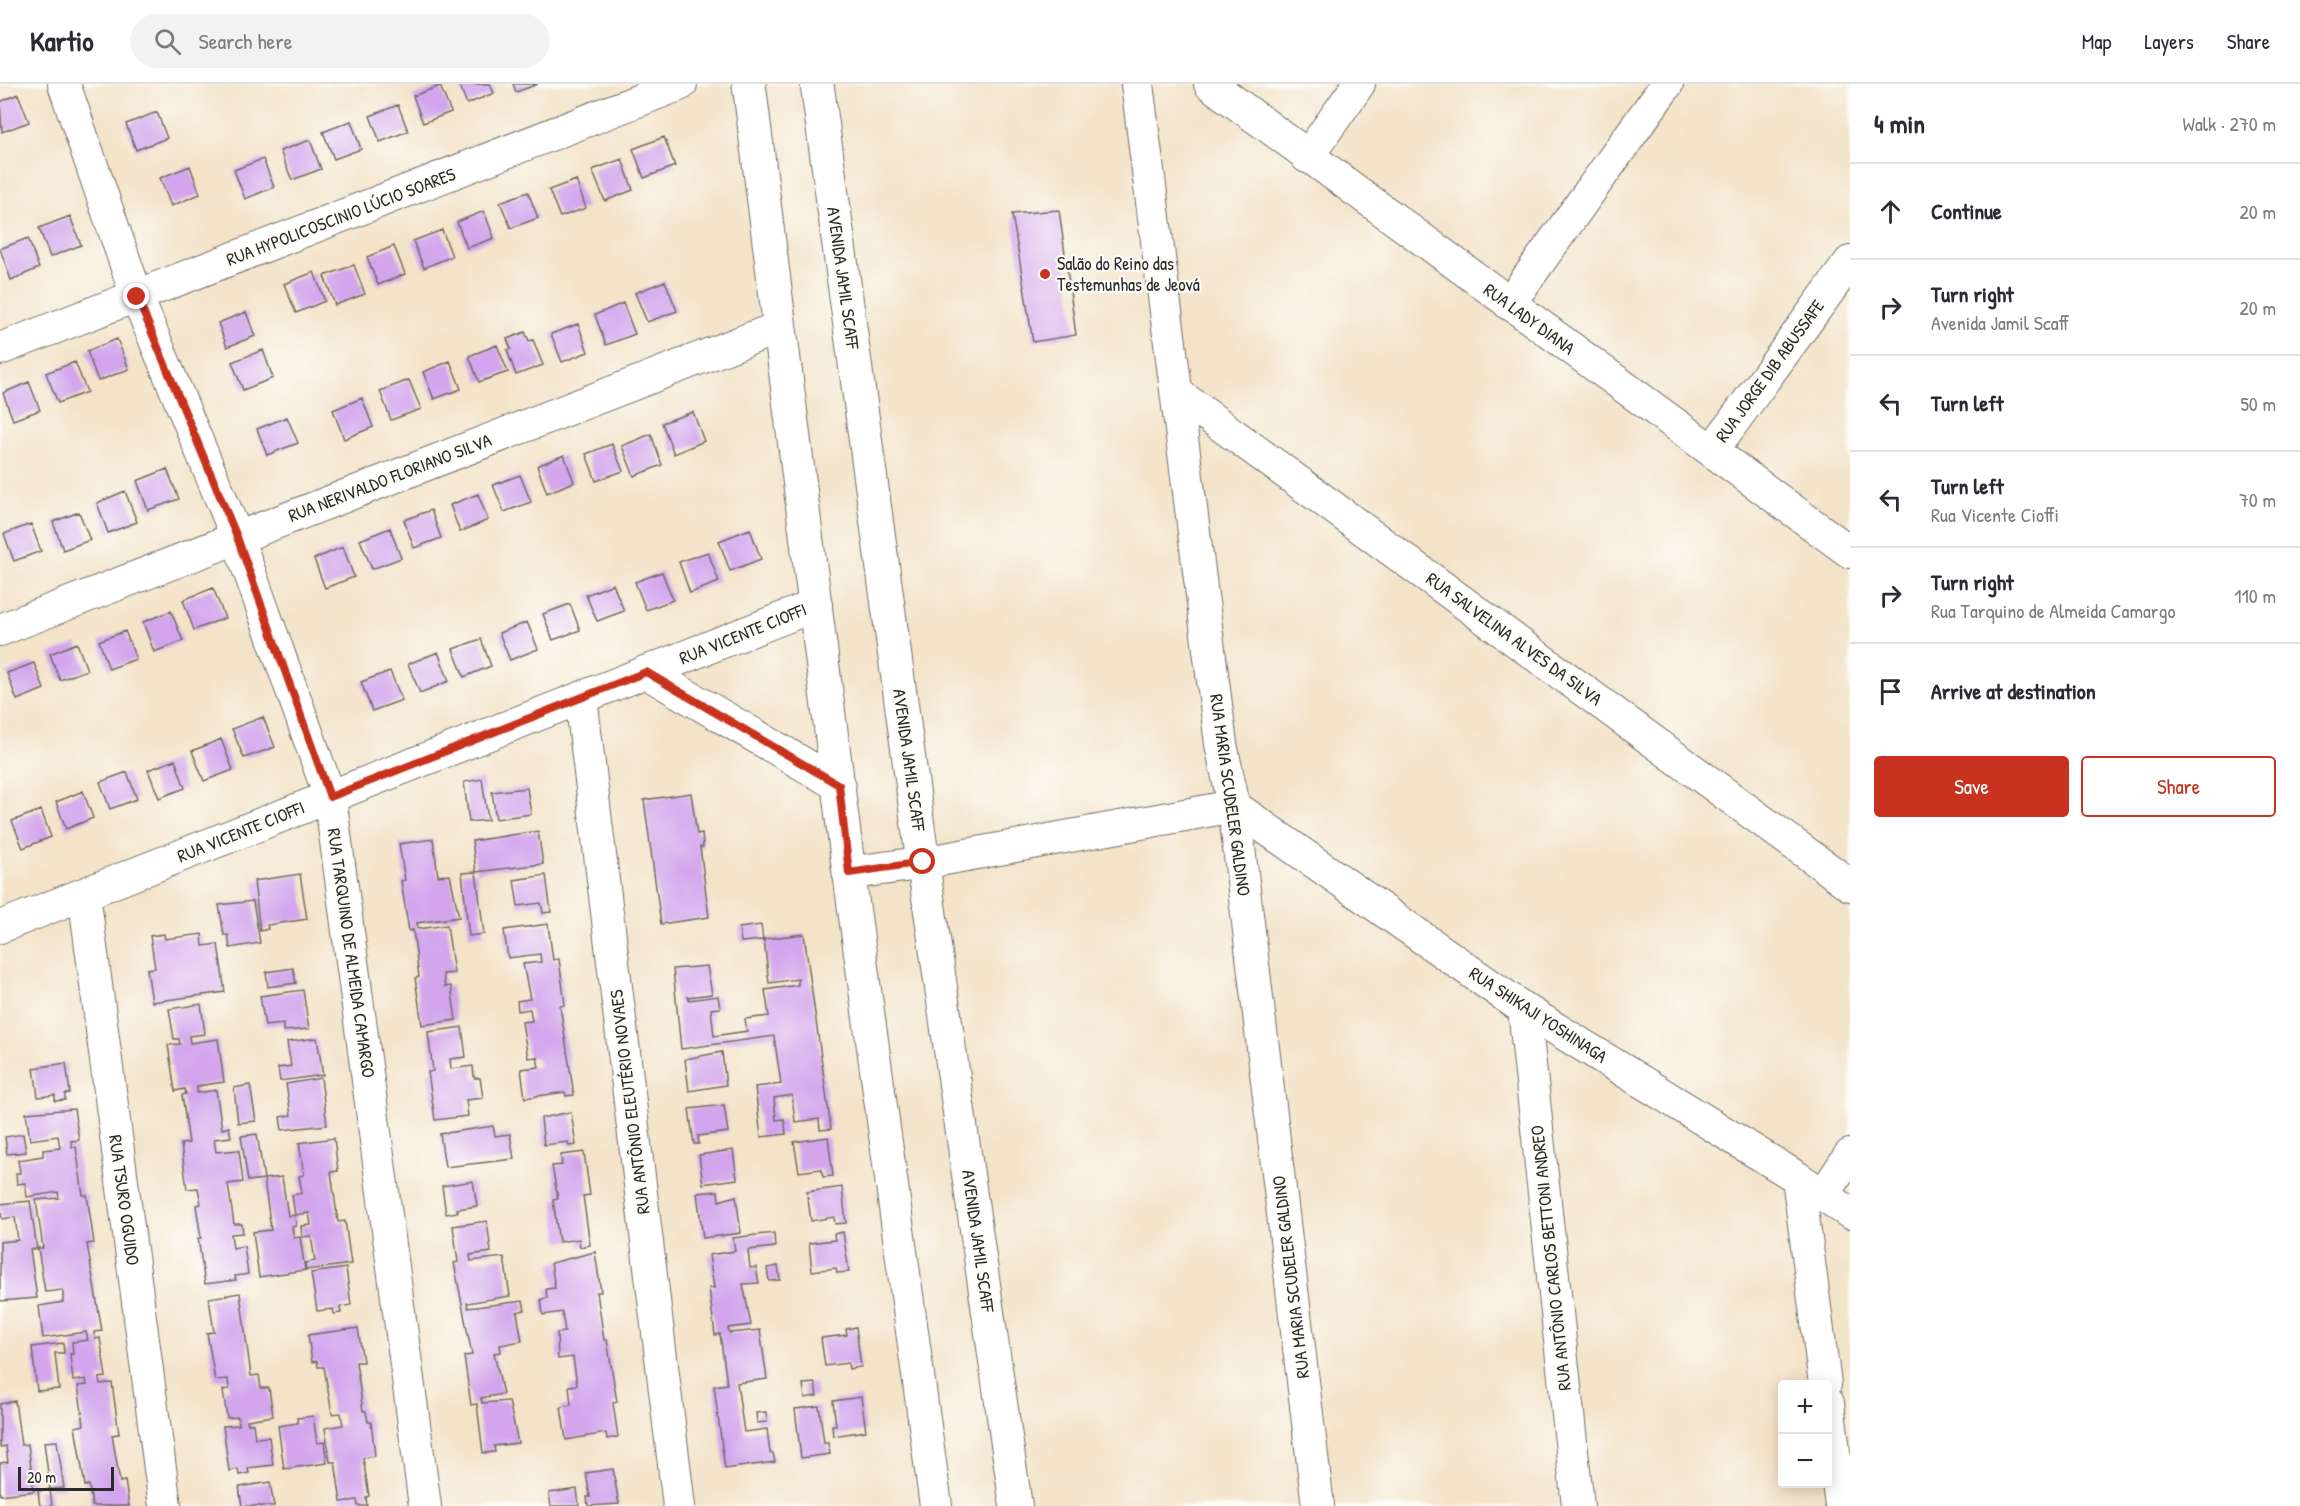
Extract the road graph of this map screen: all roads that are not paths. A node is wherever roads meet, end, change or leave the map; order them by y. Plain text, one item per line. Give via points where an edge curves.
1 (64, 84) edge
2 (681, 84) edge
3 (749, 84) edge
4 (817, 84) edge
5 (1137, 84) edge
6 (1210, 84) edge
7 (1359, 84) edge
8 (1667, 84) edge
9 (1307, 157) junction
10 (1850, 262) edge
11 (137, 297) junction
12 (1509, 304) junction
13 (780, 327) junction
14 (0, 349) edge
15 (1178, 394) junction
16 (1712, 452) junction
17 (237, 537) junction
18 (1850, 552) edge
19 (816, 605) junction
20 (0, 630) edge
21 (646, 672) junction
22 (580, 698) junction
23 (839, 785) junction
24 (330, 797) junction
25 (1234, 806) junction
26 (923, 862) junction
27 (849, 873) junction
28 (1850, 885) edge
29 (84, 894) junction
30 (0, 927) edge
31 (1524, 1009) junction
32 (1850, 1155) edge
33 (1811, 1186) junction
34 (1850, 1213) edge
35 (1825, 1380) edge
36 (1831, 1434) edge
37 (933, 1505) edge
38 (165, 1506) edge
39 (424, 1506) edge
40 (679, 1506) edge
41 (1016, 1506) edge
42 (1318, 1506) edge
43 (1578, 1506) edge
44 (1841, 1506) edge

1 - 11 street, RUA TARQUINO DE ALMEIDA CAMARGO
2 - 11 street, RUA HYPOLICOSCINIO LÚCIO SOARES
3 - 13 street
4 - 26 street, AVENIDA JAMIL SCAFF
5 - 15 street, RUA MARIA SCUDELER GALDINO
6 - 9 street, RUA LADY DIANA
7 - 9 street
8 - 12 street
9 - 12 street, RUA LADY DIANA
10 - 16 street, RUA JORGE DIB ABUSSAFE
11 - 14 street, RUA HYPOLICOSCINIO LÚCIO SOARES
11 - 17 street, RUA TARQUINO DE ALMEIDA CAMARGO
12 - 16 street, RUA LADY DIANA
13 - 17 street, RUA NERIVALDO FLORIANO SILVA
13 - 19 street
15 - 25 street, RUA MARIA SCUDELER GALDINO via 1221,744
15 - 28 street, RUA SALVELINA ALVES DA SILVA
16 - 18 street, RUA LADY DIANA
17 - 20 street, RUA NERIVALDO FLORIANO SILVA
17 - 24 street, RUA TARQUINO DE ALMEIDA CAMARGO
19 - 21 street, RUA VICENTE CIOFFI
19 - 23 street
21 - 22 street, RUA VICENTE CIOFFI
21 - 23 street
22 - 24 street, RUA VICENTE CIOFFI
22 - 40 street, RUA ANTÔNIO ELEUTÉRIO NOVAES
23 - 27 street
24 - 29 street, RUA VICENTE CIOFFI
24 - 39 street, RUA TARQUINO DE ALMEIDA CAMARGO
25 - 26 street
25 - 31 street, RUA SHIKAJI YOSHINAGA
25 - 42 street, RUA MARIA SCUDELER GALDINO
26 - 27 street
26 - 41 street, AVENIDA JAMIL SCAFF
27 - 37 street
29 - 30 street, RUA VICENTE CIOFFI
29 - 38 street, RUA TSURO OGUIDO
31 - 33 street, RUA SHIKAJI YOSHINAGA
31 - 43 street, RUA ANTÔNIO CARLOS BETTONI ANDREO
32 - 33 street
33 - 34 street, RUA SHIKAJI YOSHINAGA
33 - 35 street
36 - 44 street

